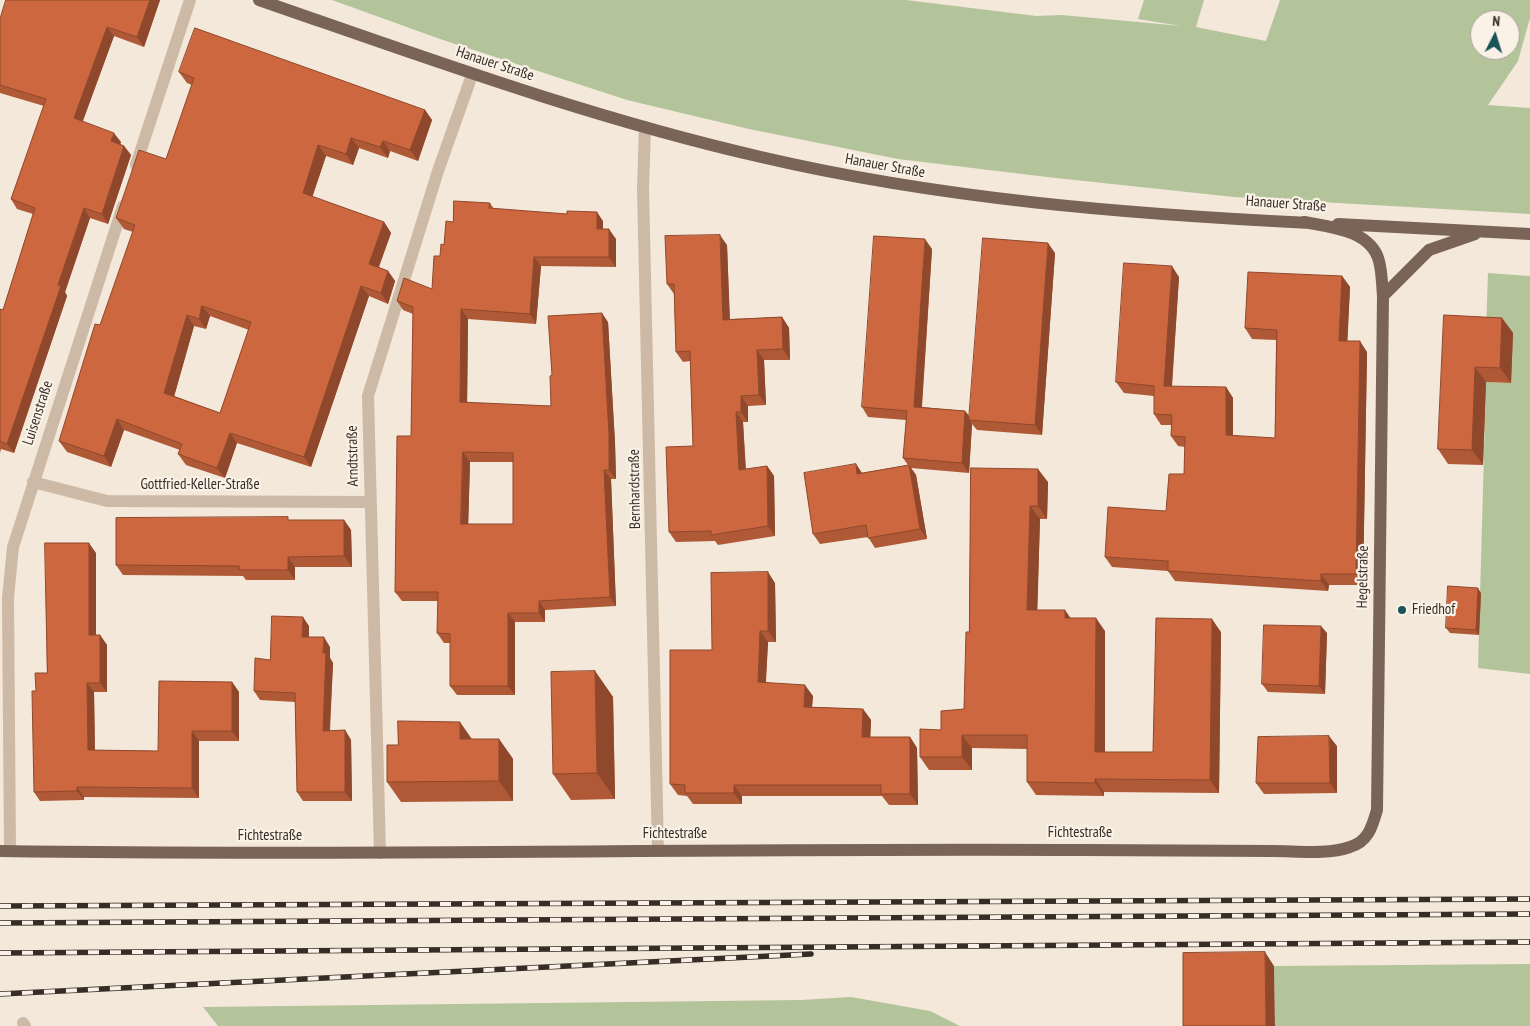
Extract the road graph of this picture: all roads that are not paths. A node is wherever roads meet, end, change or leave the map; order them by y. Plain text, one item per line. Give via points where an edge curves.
1 (190, 0) edge
2 (258, 0) edge
3 (472, 75) junction
4 (645, 127) junction
5 (1304, 222) junction
6 (1487, 231) junction
7 (1530, 234) edge
8 (1383, 296) junction
9 (33, 482) junction
10 (370, 502) junction
11 (5, 721) edge
12 (1350, 847) joint
13 (658, 850) junction
14 (5, 851) edge
15 (380, 853) junction

1 - 9 street, Luisenstraße
2 - 3 main road, Hanauer Straße
3 - 4 main road, Hanauer Straße
3 - 10 street, Arndtstraße via 438,171 368,396
4 - 5 main road, Hanauer Straße via 759,157 918,188 1073,206
4 - 13 street, Bernhardstraße
5 - 6 main road, Hanauer Straße
5 - 8 main road, Hegelstraße via 1338,228 1367,243 1379,261
6 - 7 main road, Hanauer Straße
6 - 8 main road via 1429,250
8 - 12 main road, Hegelstraße via 1376,810 1372,830 1364,840
9 - 10 street, Gottfried-Keller-Straße via 107,501
9 - 11 street, Luisenstraße via 18,524 10,570
10 - 15 street, Arndtstraße
11 - 14 street, Luisenstraße
12 - 13 main road, Fichtestraße via 1261,851
13 - 15 main road, Fichtestraße
14 - 15 main road, Fichtestraße

